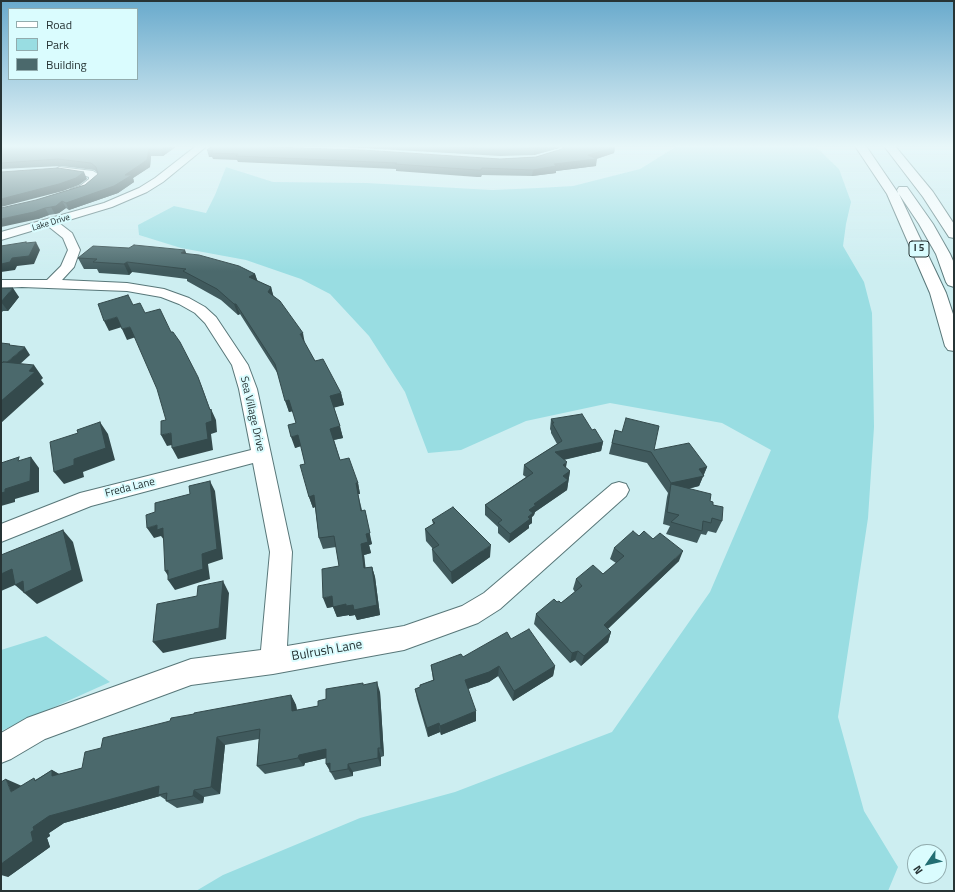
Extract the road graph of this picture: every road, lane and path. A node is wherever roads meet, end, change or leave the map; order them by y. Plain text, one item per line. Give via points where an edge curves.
1 (85, 188) edge
2 (147, 188) edge
3 (889, 188) edge
4 (901, 188) edge
5 (922, 188) edge
6 (934, 188) edge
7 (67, 194) edge
8 (954, 214) edge
9 (51, 223) junction
10 (954, 234) edge
11 (1, 236) edge
12 (954, 282) edge
13 (1, 284) edge
14 (51, 284) junction
15 (954, 346) edge
16 (262, 454) junction
17 (619, 490) dead end
18 (1, 533) edge
19 (273, 661) junction
20 (1, 749) edge

1 - 7 street
2 - 9 street, Lake Drive via 108,205
3 - 15 highway, I 5 via 938,293
4 - 12 highway via 943,254
5 - 10 highway
6 - 8 highway
9 - 11 street, Lake Drive
9 - 14 street via 68,236 74,250 67,267
13 - 14 street, Sea Village Drive
14 - 16 street, Sea Village Drive via 126,287 164,293 200,310 211,320 240,365 248,389
16 - 18 street, Freda Lane via 87,499
16 - 19 street, Sea Village Drive via 281,552
17 - 19 street, Bulrush Lane via 492,600 469,615 404,638
19 - 20 street, Bulrush Lane via 191,672 37,728

